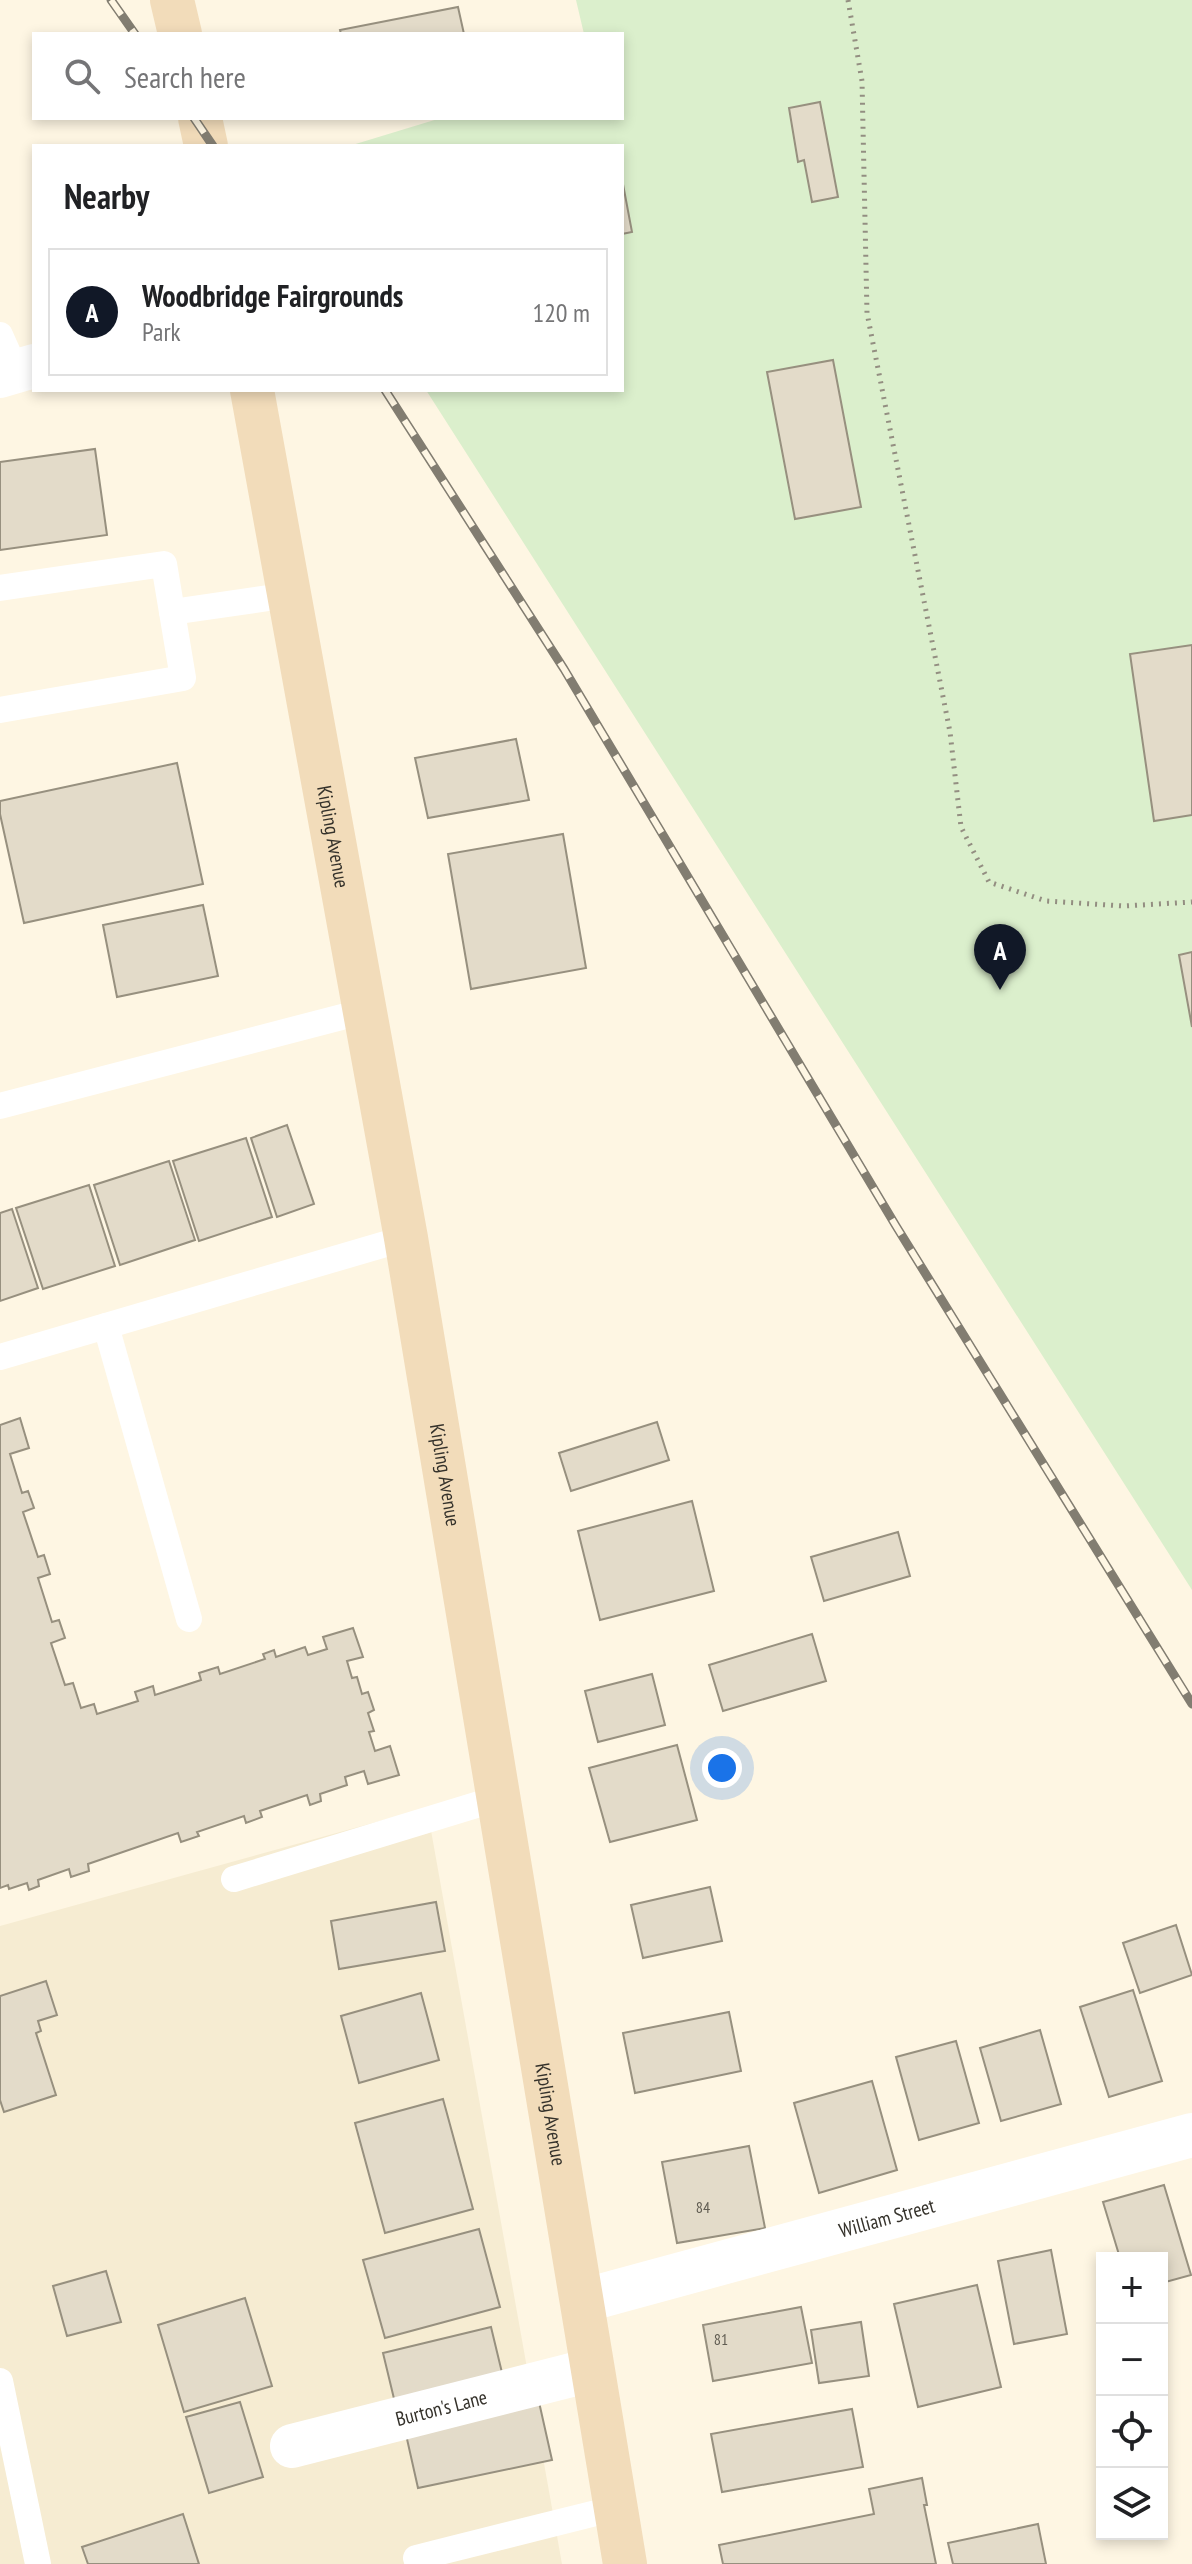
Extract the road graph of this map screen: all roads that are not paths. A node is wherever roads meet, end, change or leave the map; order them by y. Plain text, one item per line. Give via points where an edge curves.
1 (172, 0) edge
2 (180, 32) edge
3 (200, 120) edge
4 (206, 144) edge
5 (252, 392) edge
6 (0, 588) edge
7 (289, 595) junction
8 (172, 612) junction
9 (0, 710) edge
10 (365, 1011) junction
11 (0, 1106) edge
12 (406, 1238) junction
13 (106, 1326) junction
14 (0, 1357) edge
15 (189, 1619) dead end
16 (499, 1798) junction
17 (234, 1879) dead end
18 (1192, 2135) edge
19 (582, 2301) junction
20 (591, 2370) junction
21 (0, 2381) edge
22 (292, 2446) dead end
23 (616, 2508) junction
24 (38, 2564) edge
25 (418, 2564) edge
26 (625, 2564) edge

1 - 2 street
3 - 4 street
5 - 7 street, Kipling Avenue
6 - 8 lane via 164,564
7 - 8 lane
7 - 10 street, Kipling Avenue
8 - 9 lane via 183,678
10 - 11 lane
10 - 12 street, Kipling Avenue
12 - 13 lane
12 - 16 street, Kipling Avenue
13 - 14 lane
13 - 15 lane
16 - 17 lane
16 - 19 street, Kipling Avenue
18 - 19 street, William Street
19 - 20 street, Kipling Avenue
20 - 22 street, Burton's Lane
20 - 23 street, Kipling Avenue
21 - 24 lane
23 - 25 lane via 416,2558
23 - 26 street, Kipling Avenue

